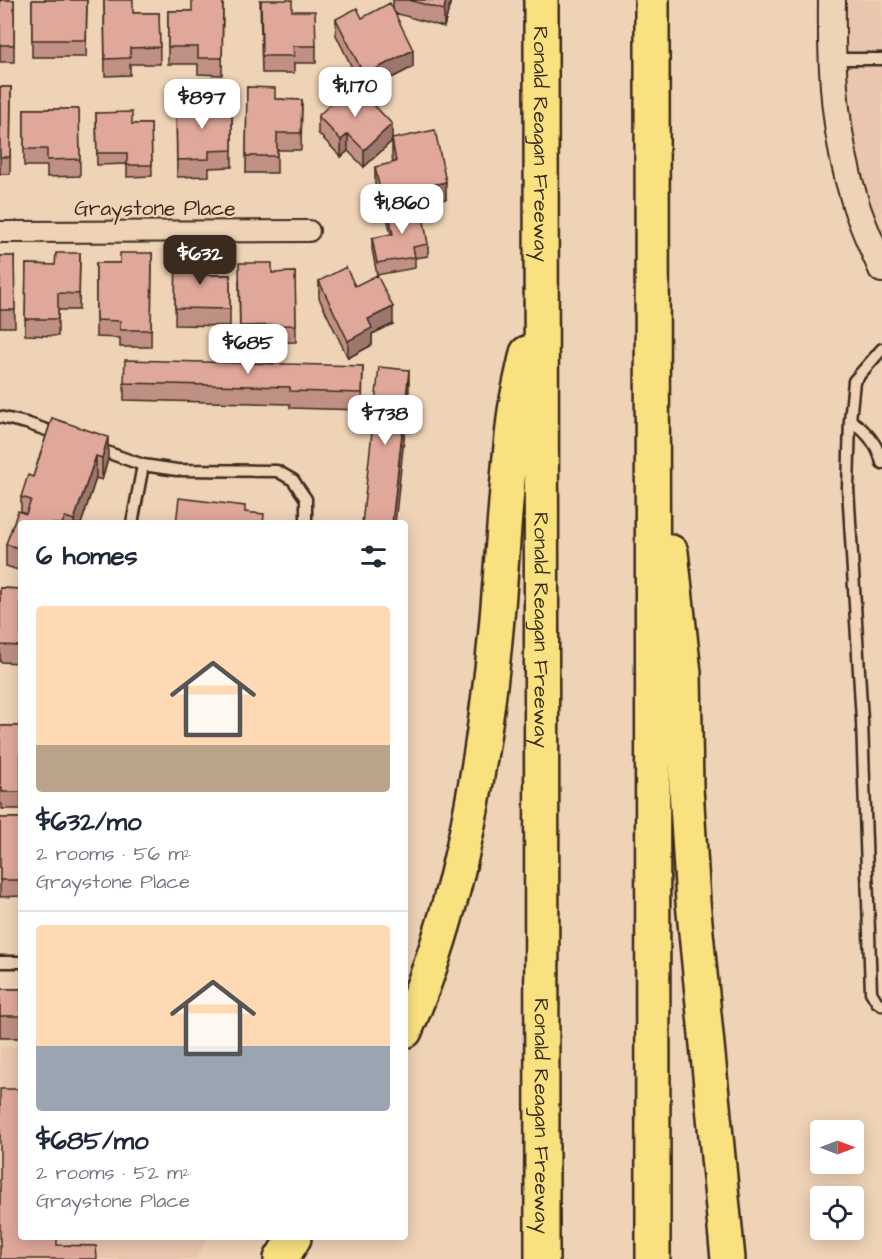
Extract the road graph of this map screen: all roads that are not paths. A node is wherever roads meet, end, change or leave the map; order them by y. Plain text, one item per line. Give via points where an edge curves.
1 (541, 0) edge
2 (652, 0) edge
3 (831, 0) edge
4 (832, 59) junction
5 (882, 59) edge
6 (309, 231) dead end
7 (0, 232) edge
8 (882, 269) edge
9 (542, 286) junction
10 (882, 349) edge
11 (653, 374) junction
12 (0, 417) edge
13 (850, 420) junction
14 (882, 464) edge
15 (143, 465) junction
16 (133, 520) edge
17 (306, 520) edge
18 (0, 962) edge
19 (18, 962) edge
20 (882, 1005) edge
21 (408, 1024) edge
22 (293, 1240) edge
23 (281, 1259) edge
24 (542, 1259) edge
25 (653, 1259) edge
26 (728, 1259) edge

1 - 9 highway, Ronald Reagan Freeway
2 - 11 highway
3 - 4 street
4 - 5 lane
4 - 8 street via 833,101 843,156 856,206
6 - 7 street, Graystone Place
9 - 21 highway via 516,409 492,670 470,819 446,915
9 - 24 highway, Ronald Reagan Freeway
10 - 13 lane via 854,381
11 - 25 highway
11 - 26 highway via 684,673 693,902
12 - 15 lane
13 - 14 lane via 863,429 880,454
13 - 20 lane via 848,488 862,721 870,992
15 - 16 lane
15 - 17 lane via 177,470 277,471 294,480 306,500
18 - 19 lane
22 - 23 highway

